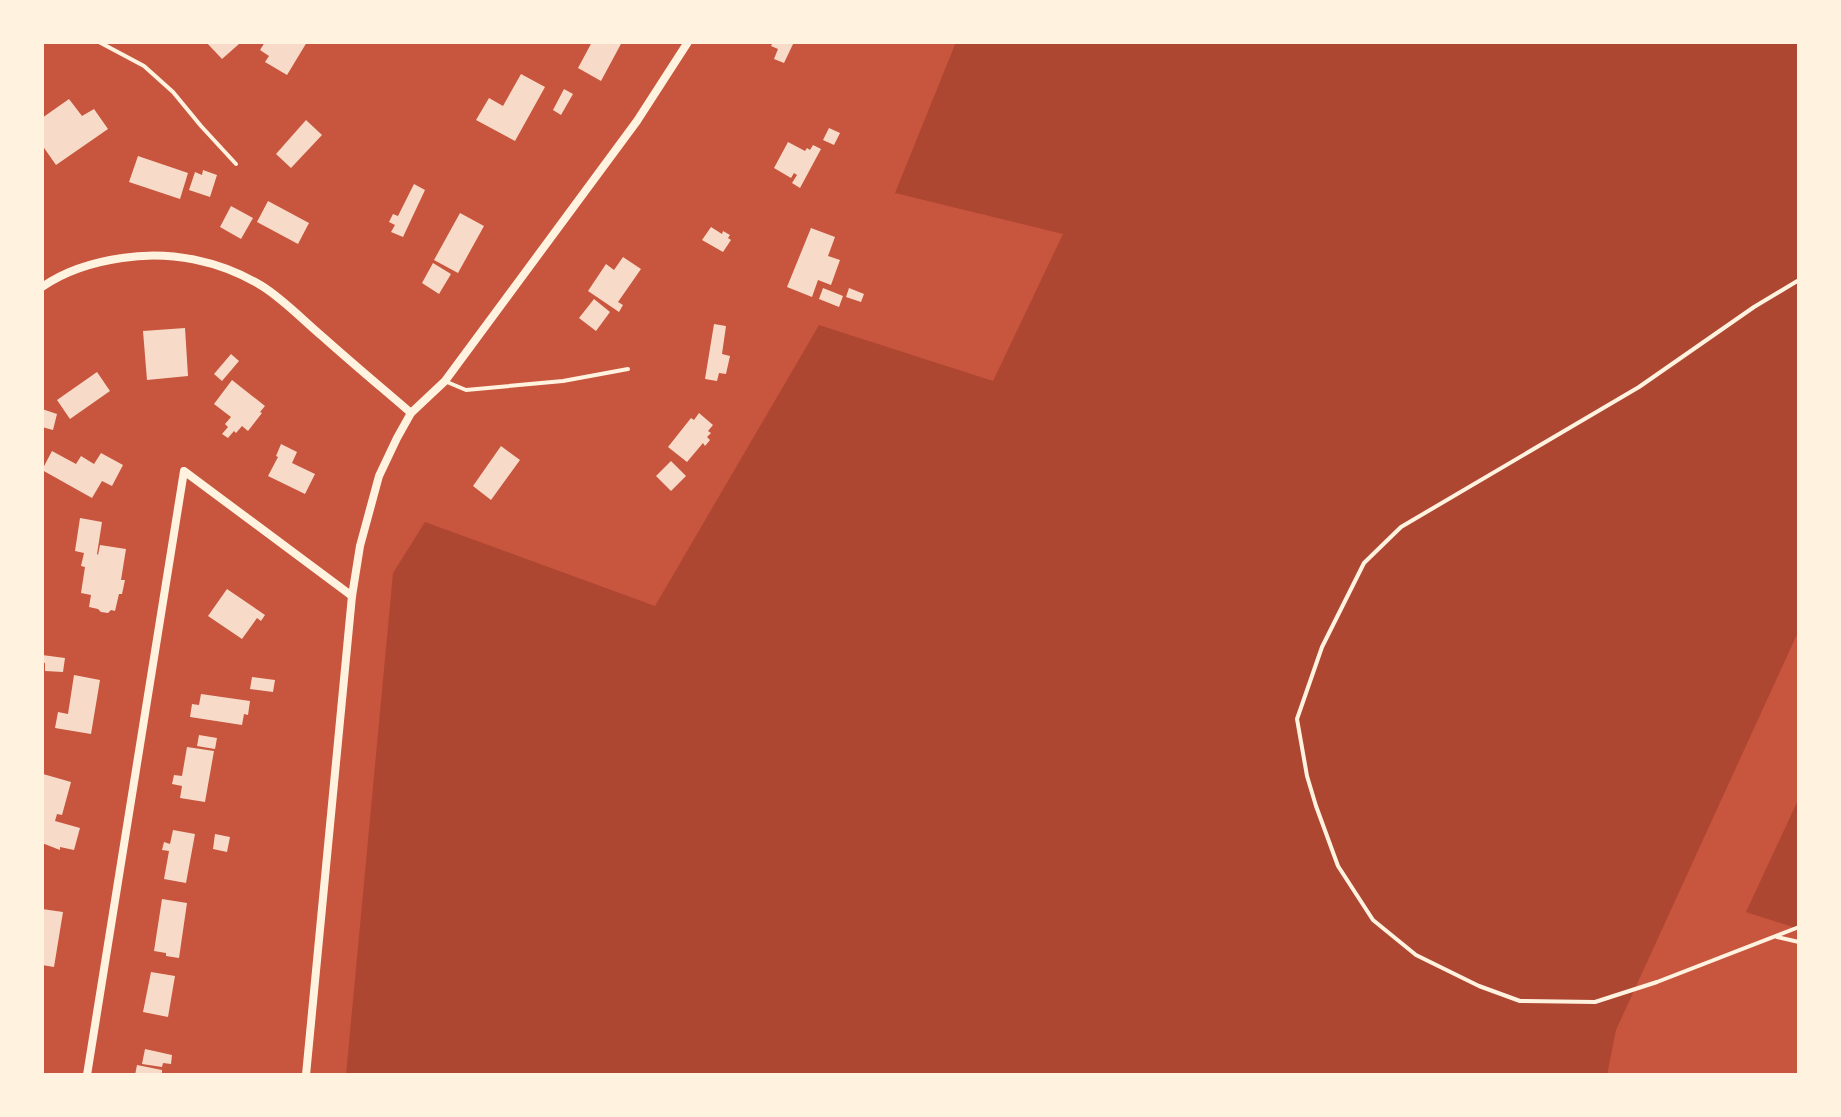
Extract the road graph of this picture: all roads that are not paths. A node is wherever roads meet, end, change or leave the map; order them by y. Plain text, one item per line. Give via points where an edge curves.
1 (99, 42) edge
2 (688, 42) edge
3 (236, 164) dead end
4 (1799, 280) edge
5 (42, 287) edge
6 (628, 369) dead end
7 (445, 381) junction
8 (411, 413) junction
9 (352, 596) junction
10 (1799, 927) edge
11 (1775, 937) junction
12 (1799, 942) edge
13 (87, 1075) edge
14 (306, 1075) edge

1 - 3 lane via 144,66
2 - 7 street via 637,121
4 - 11 lane via 1639,387 1401,527 1364,563 1322,647 1297,719 1307,776 1338,866 1373,920 1416,955 1479,986 1520,1001 1595,1002
5 - 8 street via 73,270 134,256 168,255 235,272 265,288
6 - 7 lane via 466,390
7 - 8 street
8 - 9 street via 379,476
9 - 13 street via 184,471
9 - 14 street
10 - 11 lane
11 - 12 lane

